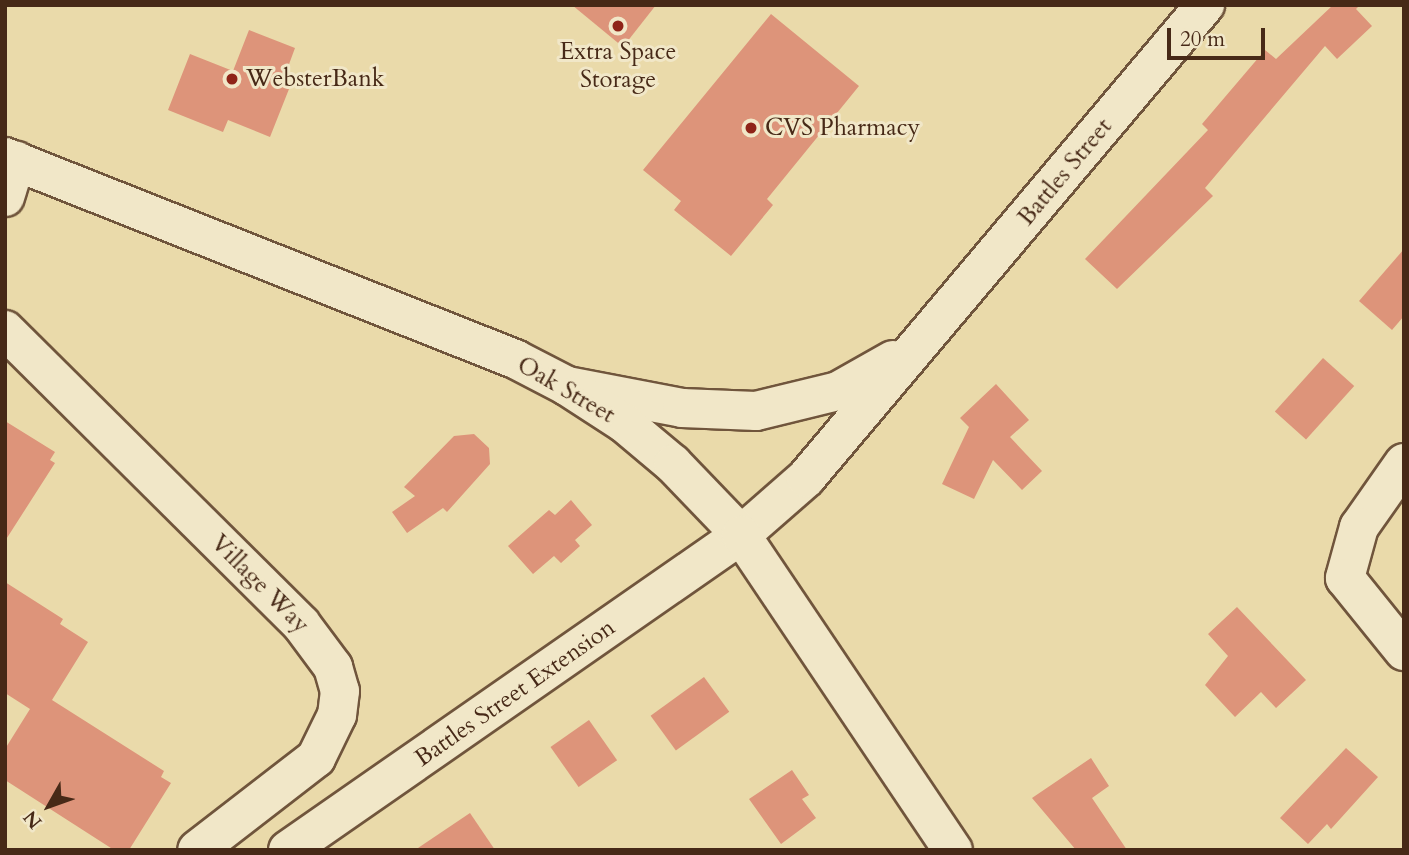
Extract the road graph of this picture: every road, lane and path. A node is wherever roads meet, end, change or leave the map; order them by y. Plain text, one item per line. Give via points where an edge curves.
1 (1205, 5) edge
2 (9, 172) edge
3 (5, 330) edge
4 (923, 338) junction
5 (567, 386) junction
6 (1404, 463) edge
7 (741, 536) junction
8 (1404, 651) edge
9 (942, 846) edge
10 (197, 850) edge
11 (288, 850) edge

1 - 4 street, Battles Street
2 - 5 street, Oak Street via 483,346
3 - 10 street, Village Way via 300,624 333,667 340,691 337,715 316,758
4 - 5 street, Battles Street via 838,391 756,411 682,408
4 - 7 street, Battles Street via 806,478
5 - 7 street, Oak Street via 673,464
6 - 8 street via 1359,527 1345,578
7 - 9 street, Oak Street
7 - 11 street, Battles Street Extension

